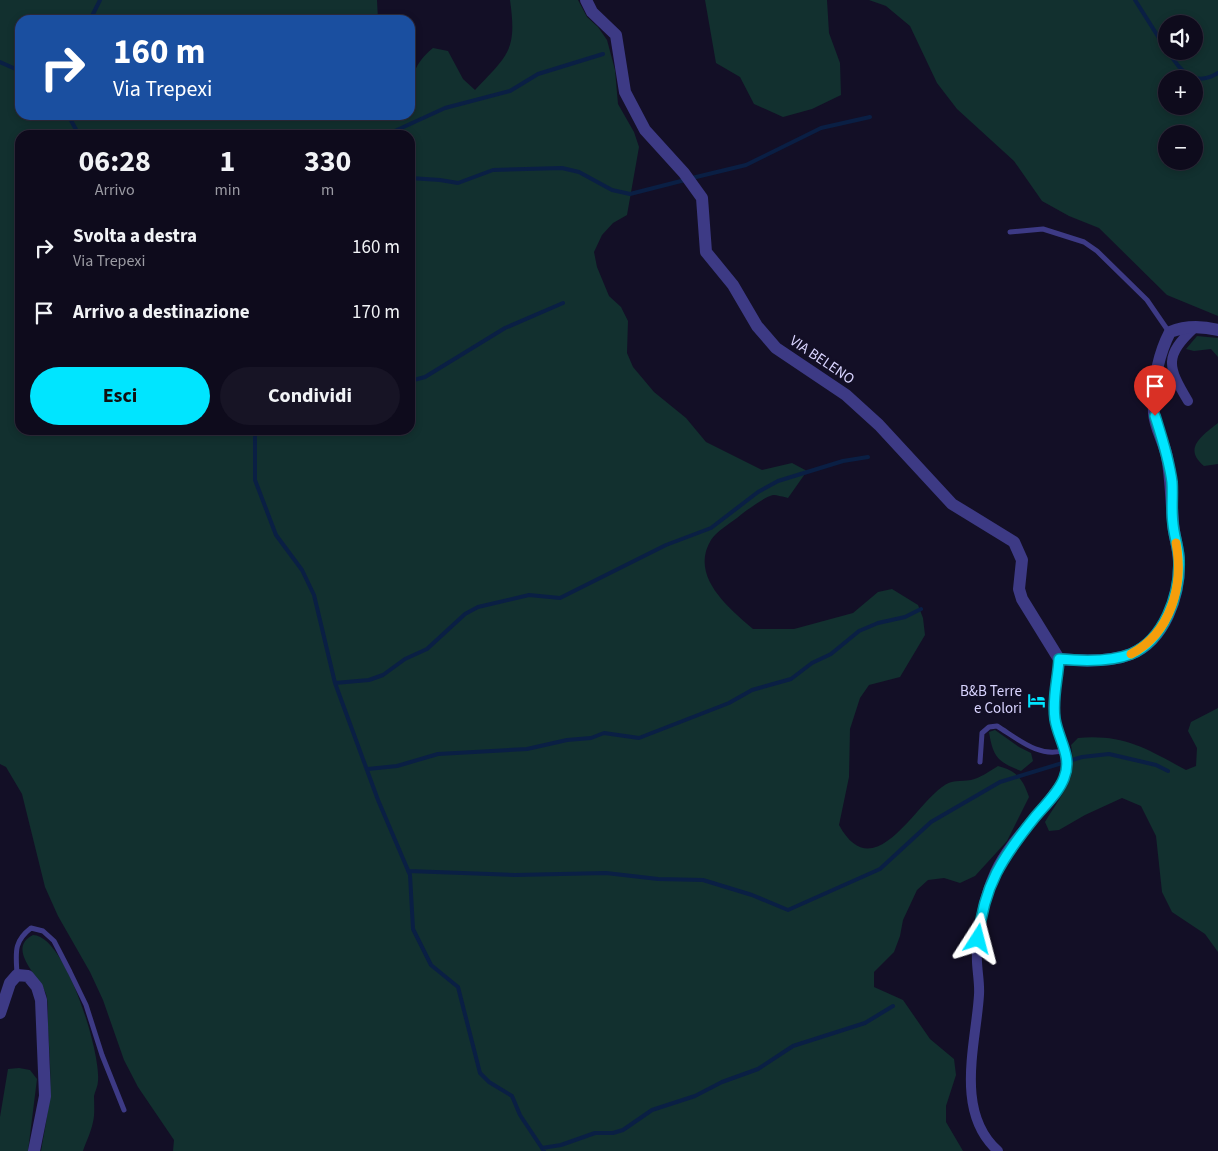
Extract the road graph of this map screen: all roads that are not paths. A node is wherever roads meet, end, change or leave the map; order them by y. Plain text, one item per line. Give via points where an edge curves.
1 (586, 0) edge
2 (1010, 232) dead end
3 (1195, 327) junction
4 (1218, 330) edge
5 (1170, 332) junction
6 (1188, 401) dead end
7 (1059, 659) junction
8 (1065, 750) junction
9 (980, 762) dead end
10 (17, 975) junction
11 (0, 1013) edge
12 (124, 1110) dead end
13 (34, 1151) edge
14 (998, 1151) edge

1 - 7 street, VIA BELENO via 592,12 616,36 625,92 645,130 702,198 706,252 733,285 757,326 776,348 846,395 879,424 952,504 1014,542 1022,560 1019,589 1022,599
2 - 5 lane via 1043,229 1084,242 1147,300
3 - 4 street
3 - 5 street
3 - 6 street via 1176,345 1172,356 1174,377
5 - 7 street via 1159,355 1154,396 1155,416 1166,449 1172,483 1173,522 1179,560 1176,594 1152,639 1132,653 1121,657
7 - 8 street via 1054,696 1055,720
8 - 9 lane via 1054,754 1042,752 997,726 989,727 982,732
8 - 14 street via 1067,765 1064,777 995,872 980,923 977,954 979,994 971,1086 978,1120
10 - 11 street via 10,983
10 - 12 lane via 16,950 20,936 31,928 43,931 54,941 86,1005
10 - 13 street via 28,976 37,987 41,1000 45,1096

